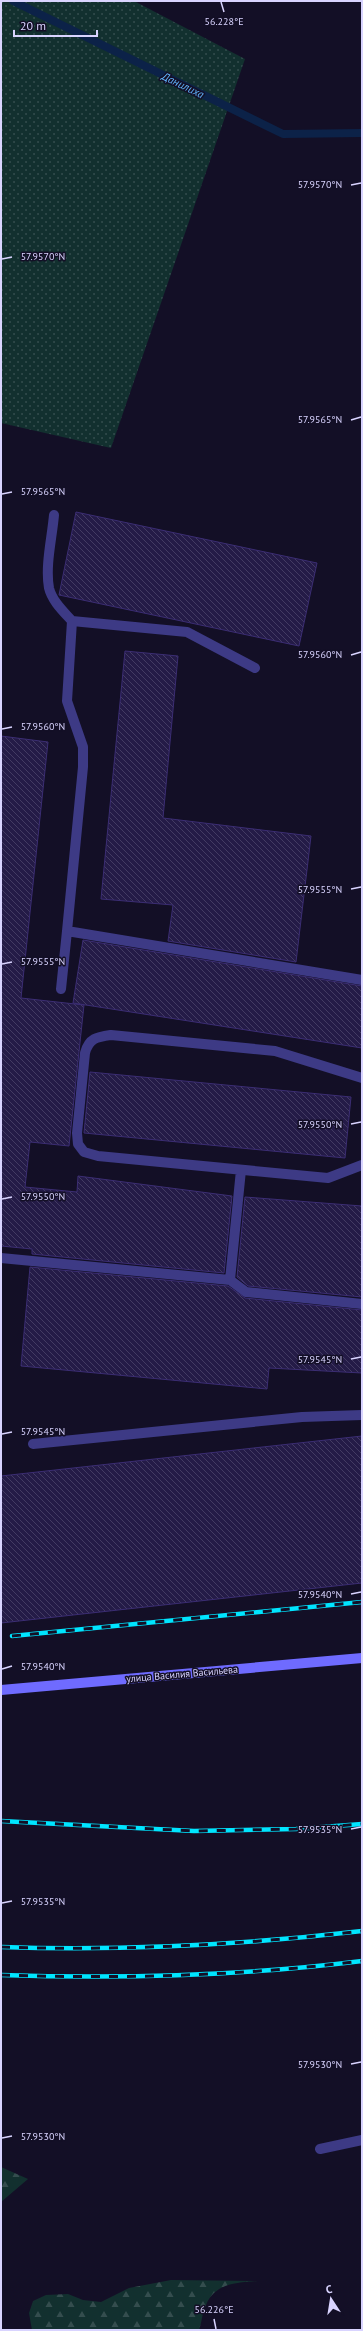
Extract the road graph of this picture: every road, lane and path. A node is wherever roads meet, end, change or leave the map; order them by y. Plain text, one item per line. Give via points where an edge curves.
1 (54, 515) dead end
2 (72, 621) junction
3 (255, 668) dead end
4 (67, 931) junction
5 (362, 980) edge
6 (61, 989) dead end
7 (362, 1078) edge
8 (362, 1165) edge
9 (241, 1170) junction
10 (1, 1258) edge
11 (230, 1280) junction
12 (362, 1304) edge
13 (362, 1415) edge
14 (33, 1444) dead end
15 (362, 1658) edge
16 (1, 1690) edge
17 (362, 2140) edge
18 (320, 2149) dead end

1 - 2 lane via 48,572 50,589 59,606
2 - 3 lane via 187,632
2 - 4 lane via 67,701 83,747 83,767
4 - 5 lane
4 - 6 lane
7 - 9 lane via 275,1051 111,1035 96,1037 88,1043 77,1133 78,1144 84,1152 98,1156
8 - 9 lane via 328,1178
9 - 11 lane
10 - 11 lane
11 - 12 lane via 246,1292
13 - 14 lane via 302,1417
15 - 16 main road, улица Василия Васильева
17 - 18 lane

